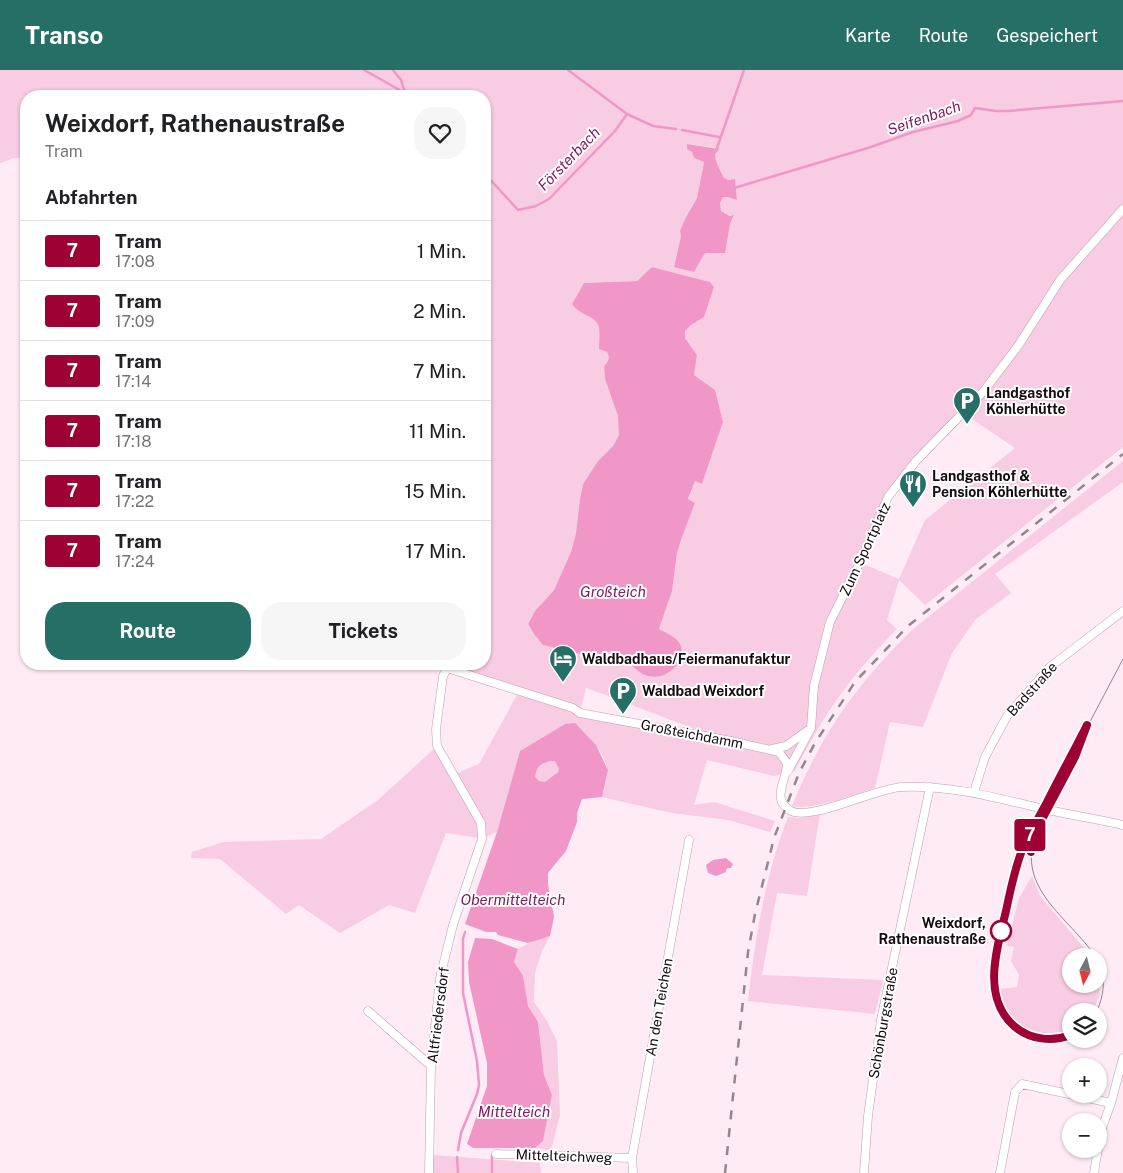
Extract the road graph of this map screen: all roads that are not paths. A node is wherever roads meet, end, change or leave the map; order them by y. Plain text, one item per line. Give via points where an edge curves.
1 (1123, 209) edge
2 (1123, 610) edge
3 (448, 670) edge
4 (453, 670) edge
5 (811, 728) junction
6 (768, 749) junction
7 (784, 779) junction
8 (930, 787) junction
9 (974, 792) junction
10 (1123, 825) edge
11 (689, 840) dead end
12 (368, 1011) dead end
13 (1123, 1058) edge
14 (431, 1066) junction
15 (1112, 1102) junction
16 (1107, 1115) edge
17 (496, 1154) dead end
18 (632, 1158) junction
19 (1096, 1158) edge
20 (429, 1173) edge
21 (633, 1173) edge
22 (864, 1173) edge
23 (1000, 1173) edge
24 (1094, 1173) edge

1 - 5 street, Zum Sportplatz via 1060,280 1018,346 983,392 916,461 888,497 830,622 814,686
2 - 9 street, Badstraße via 1050,666 1007,716 985,757
3 - 14 street, Altfriedersdorf via 444,676 436,729 437,746 481,823 482,839 453,924 440,978
4 - 6 street, Großteichdamm via 580,713
5 - 6 street via 786,746
5 - 7 street, Zum Sportplatz
6 - 7 street, Großteichdamm via 784,757 787,763
7 - 8 street, Großteichdamm via 781,799 785,807 796,813 899,787
8 - 9 street
8 - 22 street, Schönburgstraße via 881,1020
9 - 10 street
11 - 18 street, An den Teichen
12 - 14 street
13 - 15 street
14 - 20 street, Altfriedersdorf
15 - 16 street
15 - 23 street via 1022,1084 1015,1092
17 - 18 street, Mittelteichweg
18 - 21 street, An den Teichen
19 - 24 street

